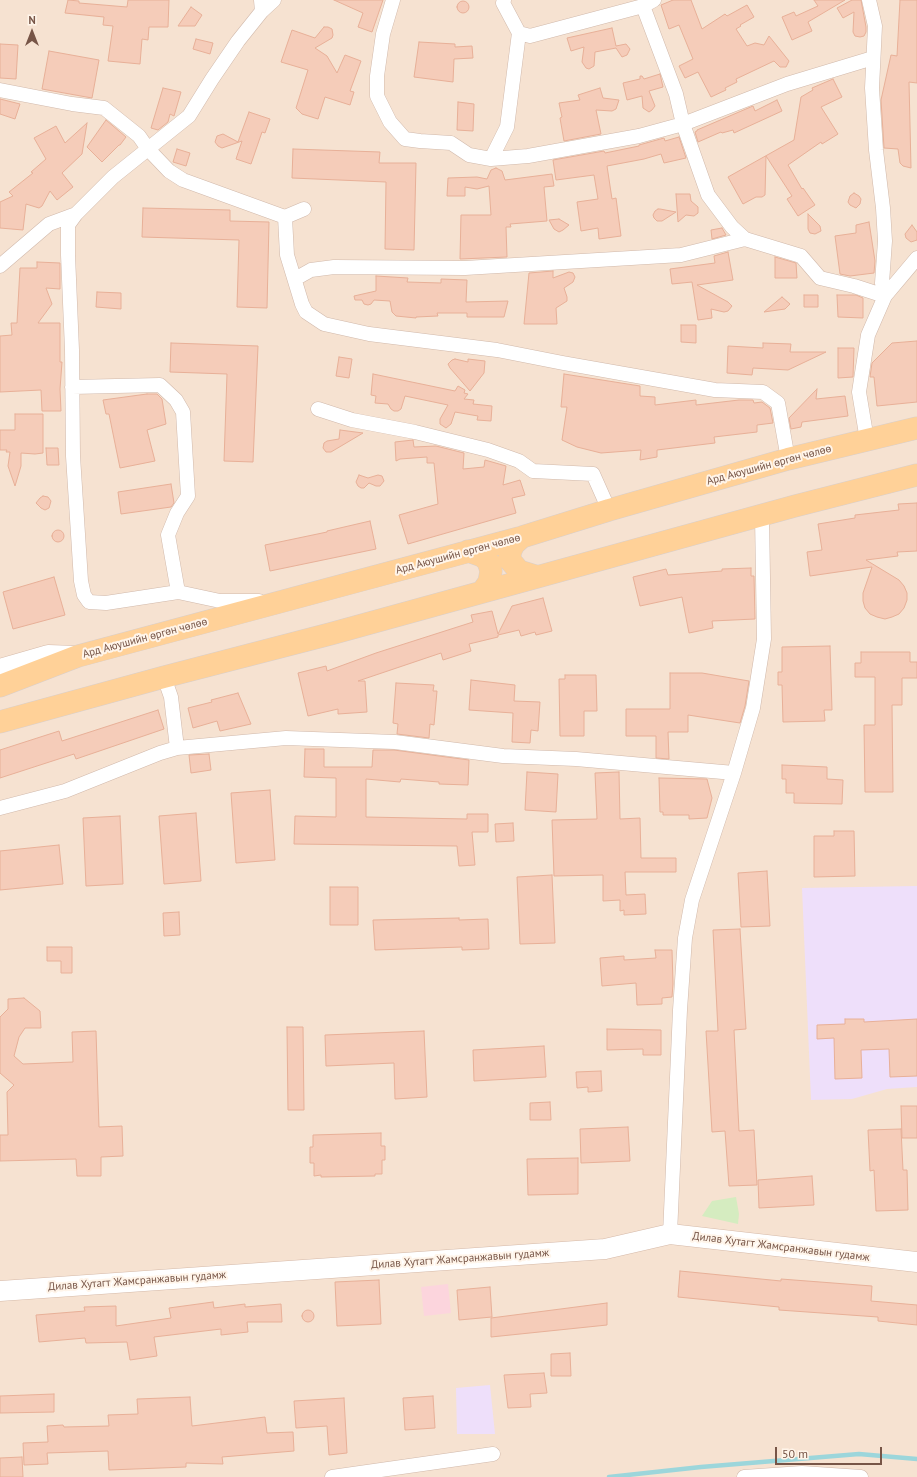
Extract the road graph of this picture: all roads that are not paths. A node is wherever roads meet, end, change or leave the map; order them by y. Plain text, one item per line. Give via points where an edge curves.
1 (274, 0) edge
2 (393, 0) edge
3 (504, 0) edge
4 (868, 0) edge
5 (649, 3) edge
6 (261, 5) edge
7 (519, 33) junction
8 (873, 58) junction
9 (0, 90) edge
10 (683, 124) junction
11 (148, 149) junction
12 (491, 159) junction
13 (304, 209) dead end
14 (76, 214) junction
15 (285, 217) junction
16 (745, 239) junction
17 (917, 258) edge
18 (0, 266) edge
19 (295, 278) junction
20 (885, 296) junction
21 (72, 387) junction
22 (318, 409) dead end
23 (917, 428) edge
24 (867, 440) junction
25 (788, 459) junction
26 (917, 476) edge
27 (609, 510) junction
28 (762, 516) junction
29 (522, 537) junction
30 (468, 551) junction
31 (535, 576) junction
32 (178, 592) junction
33 (482, 592) junction
34 (282, 601) junction
35 (78, 656) junction
36 (0, 669) edge
37 (164, 677) junction
38 (0, 686) edge
39 (0, 722) edge
40 (177, 748) junction
41 (734, 772) junction
42 (0, 808) edge
43 (670, 1234) junction
44 (917, 1262) edge
45 (0, 1291) edge
46 (493, 1454) dead end
47 (332, 1477) edge
48 (744, 1477) edge
49 (861, 1477) edge

1 - 6 street
2 - 12 street via 383,34 377,76 377,96 390,122 405,139 451,142 469,155
3 - 7 street via 503,3
4 - 8 street via 875,26
5 - 7 street via 530,36
5 - 10 street
6 - 11 street via 189,116
7 - 12 street via 507,127
8 - 10 street via 787,84
8 - 20 street via 876,150 885,241 882,283
9 - 11 street via 104,108 139,136
10 - 12 street via 597,145
10 - 16 street via 708,195 732,227
11 - 14 street via 113,177
11 - 15 street via 169,171 183,180
13 - 15 street
14 - 18 street via 49,224
14 - 21 street via 68,225
15 - 19 street via 287,255
16 - 19 street via 681,255 465,268 334,267 311,270
16 - 20 street via 801,256 820,278
17 - 20 street
19 - 25 street via 306,312 324,324 369,334 497,350 715,390 763,392 778,403
20 - 24 street via 868,336 859,392
21 - 32 street via 73,456 84,595 89,602 106,603
21 - 32 street via 160,384 176,400 183,412 188,496 168,535
22 - 27 street via 352,420 488,450 519,461 533,471 593,474
23 - 24 main road, Ард Аюушийн өргөн чөлөө
24 - 25 main road, Ард Аюушийн өргөн чөлөө
25 - 27 main road, Ард Аюушийн өргөн чөлөө
26 - 28 main road
27 - 29 main road, Ард Аюушийн өргөн чөлөө
28 - 31 main road
28 - 41 street via 764,639 753,708
29 - 30 main road, Ард Аюушийн өргөн чөлөө
29 - 31 main road via 514,544 509,559 519,571
30 - 33 main road via 488,561 491,571 489,582
30 - 34 main road, Ард Аюушийн өргөн чөлөө
31 - 33 main road
32 - 34 street via 220,601
33 - 37 main road
34 - 35 main road, Ард Аюушийн өргөн чөлөө
35 - 36 main road via 48,655
35 - 38 main road, Ард Аюушийн өргөн чөлөө
37 - 39 main road
37 - 40 street via 171,697
40 - 41 street via 286,738 395,742 503,756 576,759
40 - 42 street via 65,791
41 - 43 street via 692,900 685,938
43 - 44 main road, Дилав Хутагт Жамсранжавын гудамж
43 - 45 main road, Дилав Хутагт Жамсранжавын гудамж via 605,1249
46 - 47 street
48 - 49 street via 802,1472

